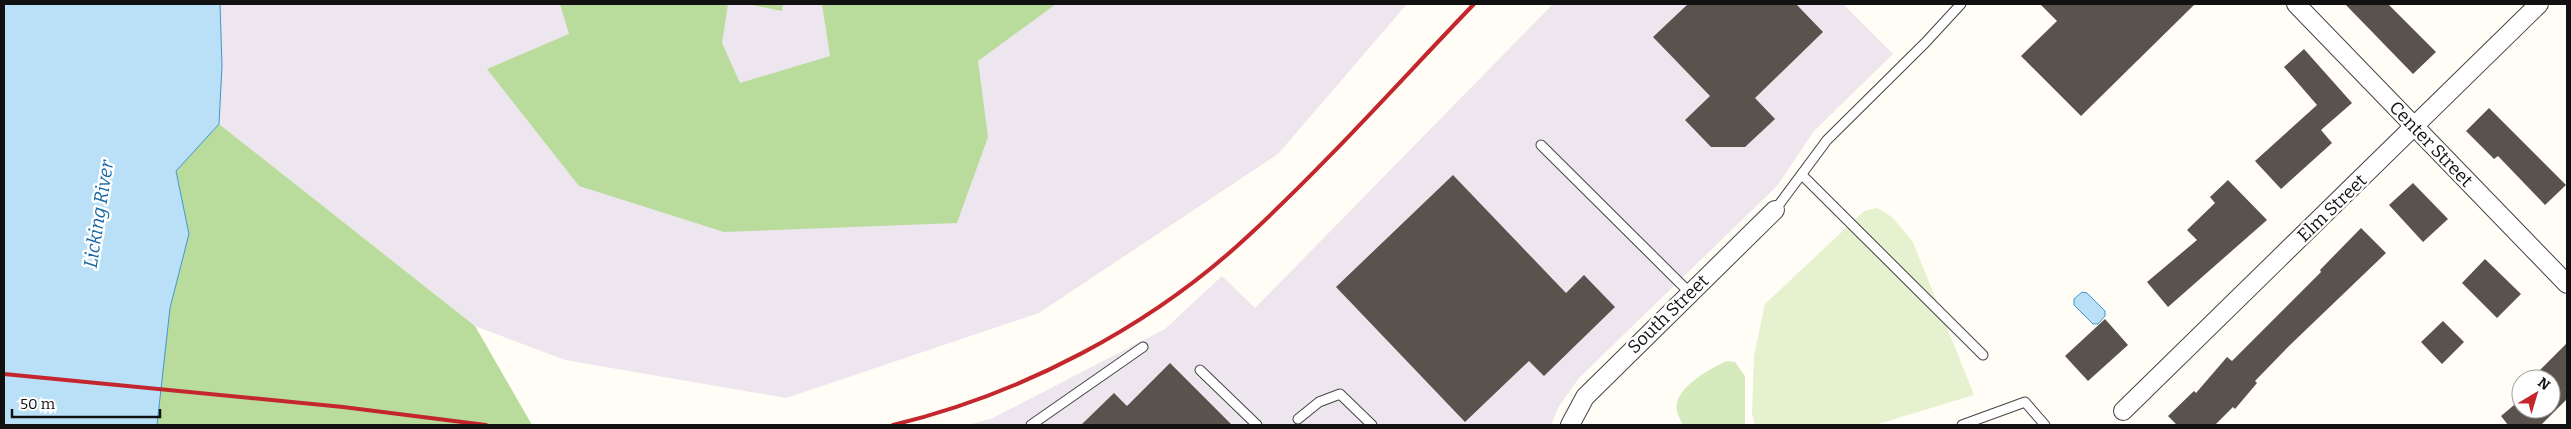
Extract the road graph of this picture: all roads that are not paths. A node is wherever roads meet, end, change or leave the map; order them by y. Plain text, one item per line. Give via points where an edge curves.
1 (1961, 4) edge
2 (2296, 4) edge
3 (2539, 4) edge
4 (2414, 127) junction
5 (1541, 145) dead end
6 (1802, 175) junction
7 (1775, 210) joint
8 (2567, 284) edge
9 (1690, 293) junction
10 (1143, 347) dead end
11 (1982, 355) dead end
12 (1200, 370) dead end
13 (2124, 412) dead end
14 (1298, 419) dead end
15 (1031, 425) edge
16 (1257, 425) edge
17 (1372, 425) edge
18 (1570, 425) edge
19 (1962, 425) edge
20 (2045, 425) edge

1 - 6 lane via 1827,140
2 - 4 street, Center Street
3 - 4 street, Elm Street
4 - 8 street, Center Street
4 - 13 street, Elm Street
5 - 9 lane
6 - 7 lane
6 - 11 lane
7 - 9 street, South Street
9 - 18 street, South Street via 1585,398
10 - 15 lane
12 - 16 lane
14 - 17 lane via 1319,402 1340,394
19 - 20 lane via 2025,402

